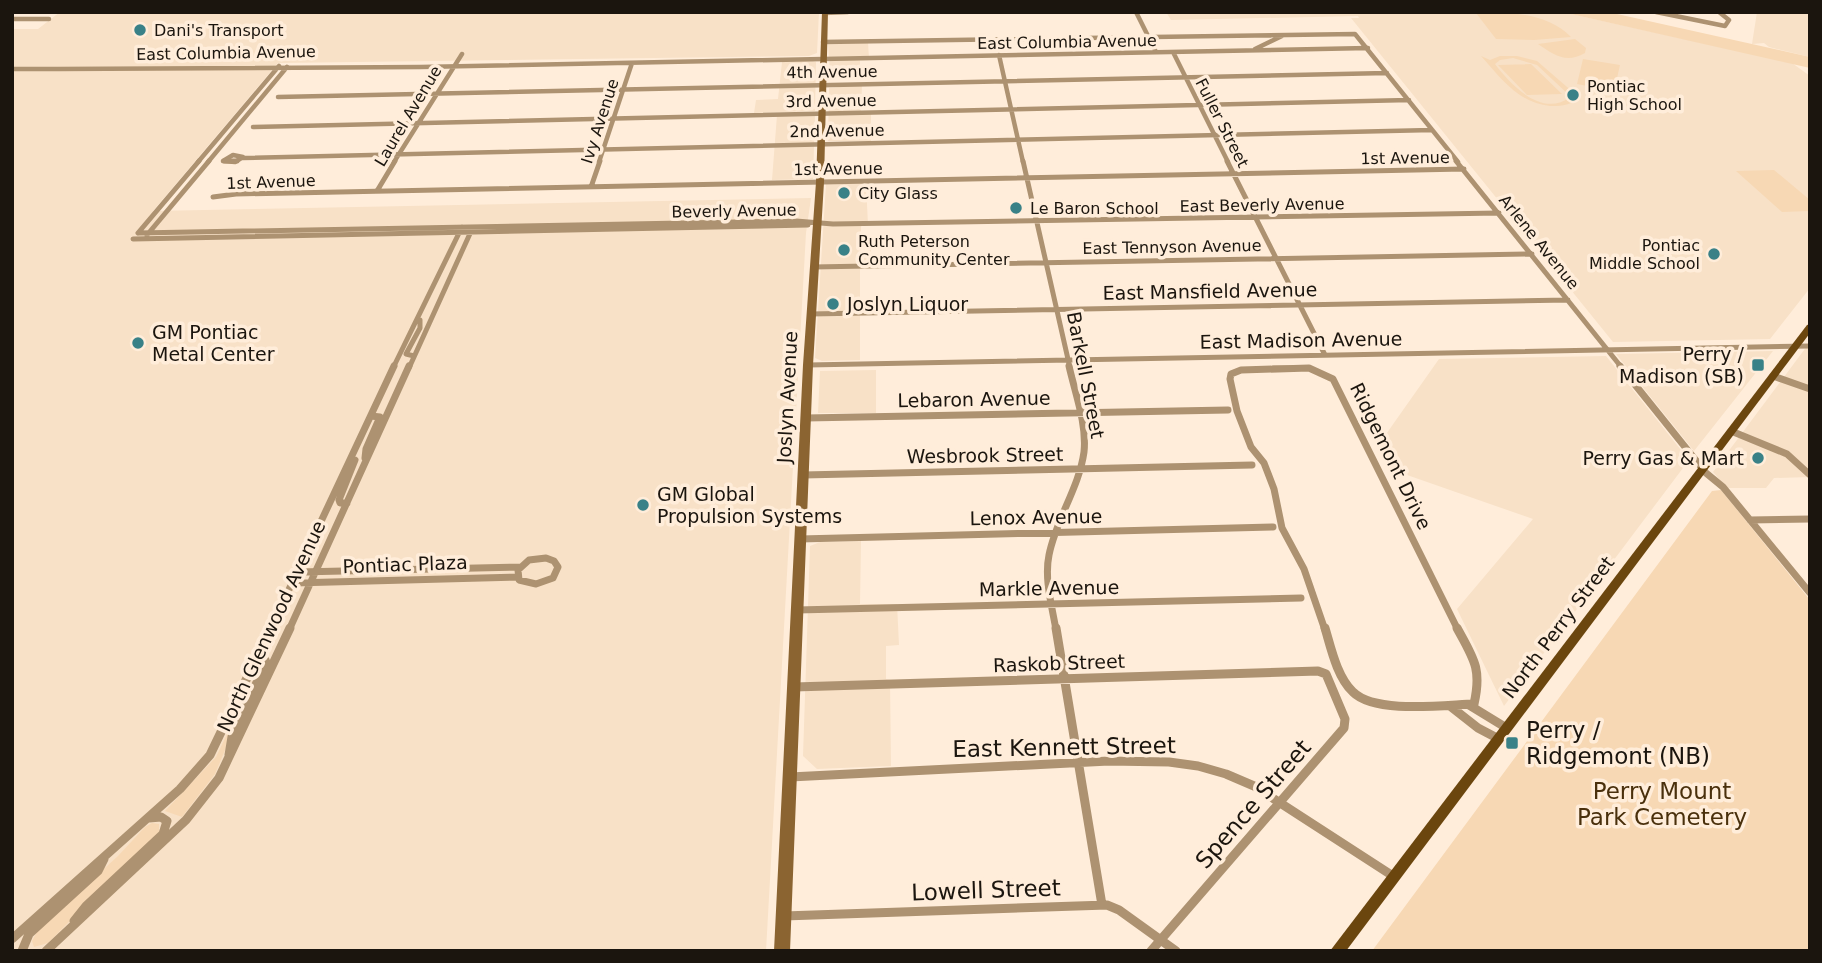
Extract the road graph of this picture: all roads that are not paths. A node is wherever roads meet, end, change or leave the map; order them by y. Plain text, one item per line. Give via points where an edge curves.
1 (825, 12) edge
2 (848, 12) edge
3 (1136, 12) edge
4 (1656, 12) edge
5 (1685, 12) edge
6 (1719, 12) edge
7 (12, 19) edge
8 (49, 19) dead end
9 (1684, 19) junction
10 (1266, 33) junction
11 (1289, 33) junction
12 (1148, 36) junction
13 (1275, 39) junction
14 (823, 42) junction
15 (1264, 45) junction
16 (1367, 48) junction
17 (1249, 50) junction
18 (1272, 50) junction
19 (1156, 52) junction
20 (1173, 52) junction
21 (462, 54) dead end
22 (999, 55) junction
23 (711, 58) junction
24 (823, 58) junction
25 (766, 59) junction
26 (602, 60) junction
27 (661, 62) junction
28 (632, 63) junction
29 (395, 64) junction
30 (552, 64) junction
31 (454, 65) junction
32 (279, 66) junction
33 (288, 66) junction
34 (343, 68) junction
35 (12, 69) edge
36 (1387, 73) junction
37 (1186, 78) junction
38 (1005, 81) junction
39 (824, 85) junction
40 (623, 89) junction
41 (435, 94) junction
42 (278, 97) dead end
43 (1409, 100) junction
44 (1200, 105) junction
45 (1012, 109) junction
46 (823, 113) junction
47 (614, 118) junction
48 (418, 123) junction
49 (253, 127) dead end
50 (1432, 130) junction
51 (1214, 135) junction
52 (1018, 139) junction
53 (822, 144) junction
54 (603, 149) junction
55 (399, 154) junction
56 (242, 158) dead end
57 (1464, 169) junction
58 (1234, 174) junction
59 (1027, 178) junction
60 (820, 182) junction
61 (591, 187) junction
62 (377, 191) junction
63 (213, 197) dead end
64 (1499, 213) junction
65 (1256, 217) junction
66 (1037, 221) junction
67 (816, 224) junction
68 (460, 230) junction
69 (472, 230) junction
70 (138, 233) junction
71 (147, 236) junction
72 (1531, 254) junction
73 (1277, 259) junction
74 (1046, 263) junction
75 (813, 267) junction
76 (1568, 300) junction
77 (1300, 305) junction
78 (1057, 309) junction
79 (810, 314) junction
80 (420, 316) junction
81 (1810, 327) edge
82 (1796, 346) junction
83 (1810, 346) edge
84 (1607, 349) junction
85 (1325, 355) junction
86 (414, 356) junction
87 (1278, 356) junction
88 (1068, 360) junction
89 (808, 365) junction
90 (1283, 368) junction
91 (1773, 376) junction
92 (1810, 389) edge
93 (1228, 410) dead end
94 (1080, 413) junction
95 (371, 416) junction
96 (806, 418) junction
97 (1731, 431) junction
98 (355, 452) junction
99 (364, 465) junction
100 (1252, 465) dead end
101 (1703, 468) junction
102 (1082, 469) junction
103 (803, 475) junction
104 (1810, 475) edge
105 (347, 503) junction
106 (1810, 519) edge
107 (1750, 520) junction
108 (1273, 527) dead end
109 (1053, 533) junction
110 (800, 539) junction
111 (521, 567) junction
112 (299, 572) junction
113 (316, 572) junction
114 (518, 577) junction
115 (294, 583) junction
116 (311, 583) junction
117 (1810, 593) edge
118 (1301, 598) dead end
119 (1051, 604) junction
120 (797, 610) junction
121 (258, 659) junction
122 (1325, 673) joint
123 (1063, 679) junction
124 (794, 687) junction
125 (1450, 705) junction
126 (1469, 705) junction
127 (1501, 733) junction
128 (227, 763) junction
129 (1078, 764) junction
130 (790, 777) junction
131 (1279, 803) junction
132 (148, 819) junction
133 (105, 855) junction
134 (1393, 876) junction
135 (1102, 905) junction
136 (784, 916) junction
137 (12, 939) edge
138 (58, 940) junction
139 (1161, 940) junction
140 (22, 951) edge
141 (46, 951) edge
142 (782, 951) edge
143 (1151, 951) edge
144 (1176, 951) edge
145 (1337, 951) edge

1 - 2 street
1 - 14 main road, Joslyn Avenue
3 - 12 street
4 - 9 street
5 - 9 street
6 - 9 street via 1729,20 1724,26
7 - 8 street
10 - 11 street
10 - 12 street
10 - 13 street
11 - 13 street
11 - 16 street, Arlene Avenue via 1353,33
12 - 14 street
12 - 19 street
13 - 15 street
14 - 24 main road, Joslyn Avenue
15 - 17 street
15 - 18 street
16 - 18 street, East Columbia Avenue
16 - 36 street, Arlene Avenue
17 - 18 street, East Columbia Avenue
17 - 20 street, East Columbia Avenue
19 - 20 street, East Columbia Avenue
19 - 22 street, East Columbia Avenue
20 - 37 street, Fuller Street
21 - 31 street, Laurel Avenue
22 - 24 street, East Columbia Avenue
22 - 38 street, Barkell Street
23 - 25 street, East Columbia Avenue
23 - 26 street, East Columbia Avenue
23 - 27 street, East Columbia Avenue
24 - 25 street, East Columbia Avenue
24 - 39 main road, Joslyn Avenue
25 - 27 street, East Columbia Avenue
26 - 30 street, East Columbia Avenue
26 - 31 street, East Columbia Avenue
27 - 28 street, East Columbia Avenue
28 - 30 street, East Columbia Avenue
28 - 40 street, Ivy Avenue
29 - 31 street, East Columbia Avenue
29 - 33 street, East Columbia Avenue
29 - 34 street, East Columbia Avenue
30 - 31 street, East Columbia Avenue
31 - 34 street, East Columbia Avenue
31 - 41 street, Laurel Avenue
32 - 33 street, East Columbia Avenue
32 - 35 street, East Columbia Avenue
32 - 70 street
33 - 34 street, East Columbia Avenue
33 - 71 street
36 - 37 street, 4th Avenue
36 - 43 street, Arlene Avenue
37 - 38 street, 4th Avenue
37 - 44 street, Fuller Street
38 - 39 street, 4th Avenue
38 - 45 street, Barkell Street
39 - 40 street, 4th Avenue
39 - 46 main road, Joslyn Avenue
40 - 41 street, 4th Avenue
40 - 47 street, Ivy Avenue
41 - 42 street, 4th Avenue
41 - 48 street, Laurel Avenue
43 - 44 street, 3rd Avenue
43 - 50 street, Arlene Avenue
44 - 45 street, 3rd Avenue
44 - 51 street, Fuller Street
45 - 46 street, 3rd Avenue
45 - 52 street, Barkell Street
46 - 47 street, 3rd Avenue
46 - 53 main road, Joslyn Avenue
47 - 48 street, 3rd Avenue
47 - 54 street, Ivy Avenue
48 - 49 street, 3rd Avenue
48 - 55 street, Laurel Avenue
50 - 51 street, 2nd Avenue
50 - 57 street, Arlene Avenue
51 - 52 street, 2nd Avenue
51 - 58 street, Fuller Street
52 - 53 street, 2nd Avenue
52 - 59 street, Barkell Street
53 - 54 street, 2nd Avenue
53 - 60 main road, Joslyn Avenue
54 - 55 street, 2nd Avenue
54 - 61 street, Ivy Avenue
55 - 56 street, 2nd Avenue
55 - 62 street, Laurel Avenue
57 - 58 street, 1st Avenue
57 - 64 street, Arlene Avenue
58 - 59 street, 1st Avenue
58 - 65 street, Fuller Street
59 - 60 street, 1st Avenue
59 - 66 street, Barkell Street
60 - 61 street, 1st Avenue
60 - 67 main road, Joslyn Avenue
61 - 62 street, 1st Avenue
62 - 63 street, 1st Avenue
64 - 65 street, East Beverly Avenue
64 - 72 street, Arlene Avenue
65 - 66 street, East Beverly Avenue
65 - 73 street, Fuller Street
66 - 67 street, East Beverly Avenue
66 - 74 street, Barkell Street
67 - 69 street, Beverly Avenue
67 - 75 main road, Joslyn Avenue
68 - 69 street, Beverly Avenue
68 - 71 street, Beverly Avenue
68 - 80 street, North Glenwood Avenue
69 - 86 street, North Glenwood Avenue
70 - 71 street, Beverly Avenue
70 - 71 street, Beverly Avenue via 132,239
72 - 73 street, East Tennyson Avenue
72 - 76 street, Arlene Avenue
73 - 74 street, East Tennyson Avenue
73 - 77 street, Fuller Street
74 - 75 street, East Tennyson Avenue
74 - 78 street, Barkell Street
75 - 79 main road, Joslyn Avenue
76 - 77 street, East Mansfield Avenue
76 - 84 street, Arlene Avenue
77 - 78 street, East Mansfield Avenue
77 - 85 street, Fuller Street
78 - 79 street, East Mansfield Avenue
78 - 88 street, Barkell Street
79 - 89 main road, Joslyn Avenue
80 - 86 street, North Glenwood Avenue via 420,328 406,354
80 - 95 street, North Glenwood Avenue
81 - 82 main road, North Perry Street
82 - 83 street, East Madison Avenue
82 - 84 street, East Madison Avenue
82 - 91 main road, North Perry Street
84 - 85 street, East Madison Avenue
84 - 101 street, Arlene Avenue
85 - 87 street, East Madison Avenue
86 - 99 street, North Glenwood Avenue
87 - 88 street, East Madison Avenue
87 - 90 street
88 - 89 street, East Madison Avenue
88 - 94 street, Barkell Street
89 - 96 main road, Joslyn Avenue
90 - 125 street, Ridgemont Drive via 1241,370 1231,374 1230,380 1237,411 1251,447 1266,468 1282,528 1314,594 1342,677 1356,695 1375,703
90 - 126 street, Ridgemont Drive via 1309,368 1333,379 1474,659 1479,682 1475,702
91 - 92 street
91 - 97 main road, North Perry Street
93 - 94 street, Lebaron Avenue
94 - 96 street, Lebaron Avenue
94 - 102 street, Barkell Street via 1085,445
95 - 98 street, North Glenwood Avenue
95 - 99 street, North Glenwood Avenue via 380,417
96 - 103 main road, Joslyn Avenue
97 - 101 main road, North Perry Street
97 - 104 street via 1787,454
98 - 105 street, North Glenwood Avenue via 354,468 338,502
98 - 112 street, North Glenwood Avenue
99 - 105 street, North Glenwood Avenue
100 - 102 street, Wesbrook Street
101 - 107 street, Arlene Avenue
101 - 127 main road, North Perry Street
102 - 103 street, Wesbrook Street
102 - 109 street, Barkell Street
103 - 110 main road, Joslyn Avenue
105 - 113 street, North Glenwood Avenue
106 - 107 street
107 - 117 street, Arlene Avenue
108 - 109 street, Lenox Avenue
109 - 110 street, Lenox Avenue
109 - 119 street, Barkell Street via 1046,566
110 - 120 main road, Joslyn Avenue
111 - 113 street, Pontiac Plaza
111 - 114 street
111 - 114 street via 541,558 551,559 558,567 553,578 538,585
112 - 113 street, Pontiac Plaza
112 - 115 street, North Glenwood Avenue
113 - 116 street, North Glenwood Avenue
114 - 116 street, Pontiac Plaza
115 - 116 street, Pontiac Plaza
115 - 121 street, North Glenwood Avenue
116 - 128 street, North Glenwood Avenue
118 - 119 street, Markle Avenue
119 - 120 street, Markle Avenue
119 - 123 street, Barkell Street
120 - 124 main road, Joslyn Avenue
121 - 128 street, North Glenwood Avenue via 266,663 232,737
121 - 132 street, North Glenwood Avenue via 210,755
122 - 123 street, Raskob Street
122 - 131 street, Spence Street via 1345,726
123 - 124 street, Raskob Street
123 - 129 street, Barkell Street
124 - 130 main road, Joslyn Avenue
125 - 126 street, Ridgemont Drive
125 - 127 street via 1478,728
126 - 127 street
127 - 134 main road, North Perry Street
128 - 138 street, North Glenwood Avenue via 204,799 172,835
129 - 130 street, East Kennett Street
129 - 131 street, East Kennett Street via 1161,761 1195,765 1243,781
129 - 135 street, Barkell Street
130 - 136 main road, Joslyn Avenue
131 - 134 street, East Kennett Street
131 - 139 street, Spence Street
132 - 133 street, North Glenwood Avenue
132 - 138 street, North Glenwood Avenue via 165,818 168,824 163,834 86,906
133 - 137 street, North Glenwood Avenue
133 - 140 street, North Glenwood Avenue via 98,871 29,934
134 - 145 main road, North Perry Street
135 - 136 street, Lowell Street
135 - 139 street, Lowell Street via 1119,910
136 - 142 main road, Joslyn Avenue
138 - 141 street, North Glenwood Avenue
139 - 143 street, Spence Street
139 - 144 street, Lowell Street

